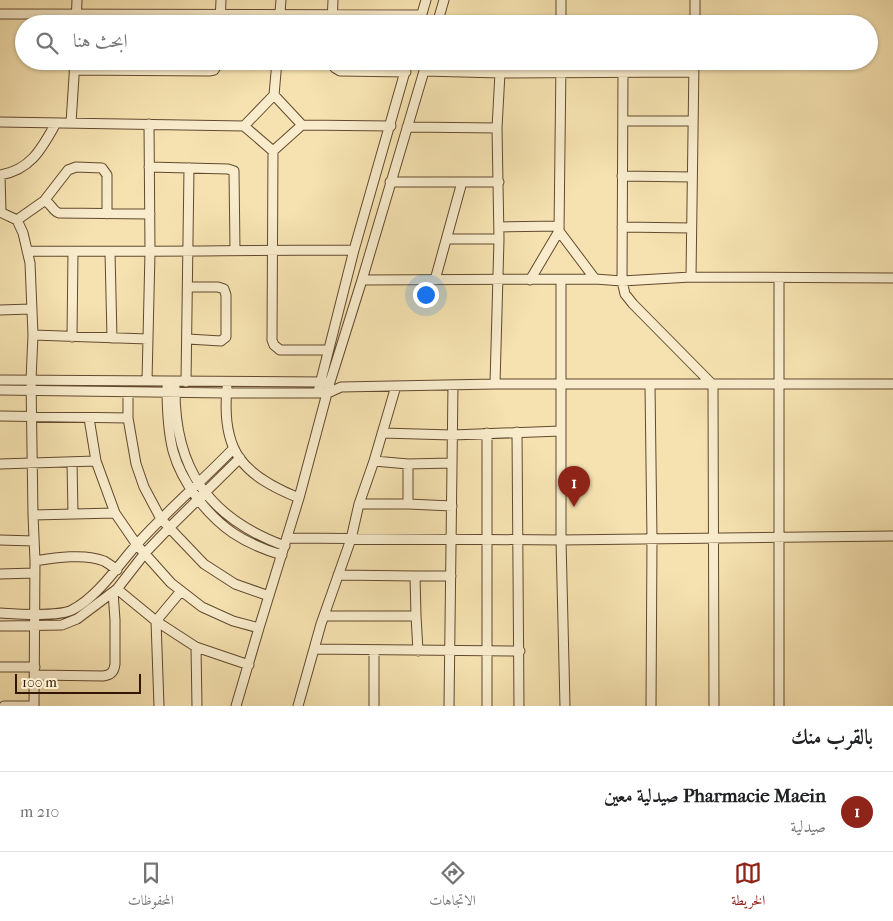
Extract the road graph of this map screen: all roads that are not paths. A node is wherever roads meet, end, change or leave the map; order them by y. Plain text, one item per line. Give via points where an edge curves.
1 (77, 0) edge
2 (221, 0) edge
3 (281, 0) edge
4 (333, 0) edge
5 (426, 0) edge
6 (444, 0) edge
7 (561, 0) edge
8 (695, 0) edge
9 (0, 14) edge
10 (221, 14) junction
11 (280, 14) junction
12 (15, 15) edge
13 (76, 15) edge
14 (192, 15) edge
15 (291, 15) edge
16 (333, 15) edge
17 (421, 15) edge
18 (440, 15) edge
19 (561, 15) edge
20 (695, 15) edge
21 (74, 70) edge
22 (182, 70) edge
23 (214, 70) edge
24 (276, 70) edge
25 (338, 70) edge
26 (424, 71) joint
27 (406, 72) joint
28 (561, 72) junction
29 (623, 72) junction
30 (693, 72) joint
31 (500, 73) junction
32 (274, 95) junction
33 (623, 121) junction
34 (693, 121) junction
35 (0, 122) edge
36 (56, 123) junction
37 (71, 123) junction
38 (149, 124) junction
39 (302, 124) junction
40 (244, 126) junction
41 (391, 126) junction
42 (407, 127) junction
43 (498, 128) junction
44 (274, 151) junction
45 (149, 167) junction
46 (189, 168) junction
47 (0, 174) edge
48 (622, 176) junction
49 (692, 178) junction
50 (390, 182) junction
51 (462, 182) junction
52 (499, 182) junction
53 (44, 201) junction
54 (0, 212) edge
55 (107, 214) junction
56 (150, 214) junction
57 (17, 220) junction
58 (499, 227) junction
59 (622, 227) junction
60 (691, 228) junction
61 (559, 229) junction
62 (447, 239) junction
63 (499, 239) junction
64 (187, 250) junction
65 (235, 250) junction
66 (273, 250) junction
67 (354, 250) junction
68 (27, 251) junction
69 (73, 252) junction
70 (110, 252) junction
71 (150, 252) junction
72 (690, 277) junction
73 (779, 278) junction
74 (893, 278) edge
75 (595, 279) junction
76 (362, 280) junction
77 (435, 280) junction
78 (498, 280) junction
79 (530, 280) junction
80 (561, 280) junction
81 (622, 280) junction
82 (188, 287) junction
83 (31, 309) junction
84 (0, 310) edge
85 (34, 336) junction
86 (72, 337) junction
87 (112, 338) junction
88 (148, 339) junction
89 (188, 339) junction
90 (328, 350) junction
91 (0, 380) edge
92 (31, 380) junction
93 (147, 381) junction
94 (171, 382) junction
95 (186, 382) junction
96 (227, 382) junction
97 (326, 382) junction
98 (496, 384) junction
99 (561, 384) junction
100 (779, 384) junction
101 (893, 384) edge
102 (650, 385) junction
103 (713, 385) junction
104 (396, 386) junction
105 (453, 386) junction
106 (341, 387) junction
107 (0, 390) edge
108 (31, 390) junction
109 (128, 392) junction
110 (171, 392) junction
111 (318, 392) junction
112 (226, 393) junction
113 (328, 393) junction
114 (0, 416) edge
115 (32, 417) junction
116 (89, 418) junction
117 (128, 418) junction
118 (561, 431) junction
119 (517, 432) junction
120 (382, 433) junction
121 (487, 433) junction
122 (452, 435) junction
123 (233, 449) junction
124 (240, 458) junction
125 (96, 461) junction
126 (374, 461) junction
127 (72, 462) junction
128 (452, 463) junction
129 (0, 464) edge
130 (32, 464) junction
131 (408, 464) junction
132 (195, 487) junction
133 (206, 492) junction
134 (198, 498) junction
135 (299, 498) junction
136 (359, 504) junction
137 (408, 504) junction
138 (452, 506) junction
139 (115, 513) junction
140 (73, 514) junction
141 (33, 515) junction
142 (161, 519) junction
143 (169, 528) junction
144 (893, 536) edge
145 (779, 537) junction
146 (713, 538) junction
147 (351, 539) junction
148 (652, 539) junction
149 (0, 540) edge
150 (451, 540) junction
151 (486, 540) junction
152 (519, 540) junction
153 (561, 540) junction
154 (34, 541) junction
155 (286, 542) junction
156 (137, 545) junction
157 (145, 553) junction
158 (282, 555) junction
159 (35, 561) junction
160 (117, 570) junction
161 (35, 573) junction
162 (0, 574) edge
163 (338, 575) junction
164 (415, 576) junction
165 (451, 576) junction
166 (115, 590) junction
167 (181, 591) junction
168 (269, 596) junction
169 (85, 607) junction
170 (0, 614) edge
171 (35, 614) junction
172 (324, 616) junction
173 (416, 616) junction
174 (156, 621) junction
175 (0, 626) edge
176 (36, 626) junction
177 (258, 628) junction
178 (196, 647) junction
179 (314, 649) junction
180 (374, 650) junction
181 (418, 651) junction
182 (450, 651) junction
183 (486, 651) junction
184 (520, 651) junction
185 (248, 665) junction
186 (0, 667) edge
187 (35, 671) junction
188 (4, 706) edge
189 (34, 706) edge
190 (159, 706) edge
191 (197, 706) edge
192 (236, 706) edge
193 (298, 706) edge
194 (374, 706) edge
195 (449, 706) edge
196 (488, 706) edge
197 (519, 706) edge
198 (565, 706) edge
199 (651, 706) edge
200 (714, 706) edge
201 (779, 706) edge

1 - 13 street
2 - 10 street
3 - 11 street
4 - 16 street
5 - 17 street
6 - 18 street
7 - 19 street
8 - 20 street
9 - 12 street
10 - 11 street
10 - 14 street
11 - 15 street
21 - 37 street
22 - 23 street
24 - 32 street
25 - 27 street
26 - 31 street
26 - 42 street
27 - 41 street
28 - 29 street
28 - 31 street
28 - 61 street
29 - 30 street
29 - 33 street
30 - 34 street
31 - 43 street
32 - 39 street
32 - 40 street
33 - 34 street
33 - 48 street
34 - 49 street
35 - 36 street
36 - 37 street
36 - 47 street via 28,163 12,173
37 - 38 street
38 - 40 street
38 - 45 street
39 - 41 street
39 - 44 street
40 - 44 street
41 - 67 street
42 - 43 street
42 - 50 street
43 - 52 street
44 - 66 street
45 - 46 street
45 - 56 street
46 - 64 street
46 - 65 street via 234,171
47 - 54 street
48 - 49 street
48 - 59 street
49 - 60 street
50 - 51 street
50 - 76 street
51 - 52 street
51 - 62 street
52 - 58 street
53 - 55 street via 59,213
53 - 55 street via 68,170 76,167 102,168 107,175
53 - 57 street
54 - 57 street
55 - 56 street
56 - 71 street
57 - 68 street
58 - 61 street
58 - 63 street
59 - 60 street
59 - 81 street
60 - 72 street
61 - 75 street
61 - 79 street
62 - 63 street
62 - 77 street
63 - 78 street
64 - 65 street
64 - 71 street
64 - 82 street
65 - 66 street
66 - 67 street
66 - 90 street via 274,345 280,350
67 - 90 street
68 - 69 street
68 - 83 street
69 - 70 street
69 - 86 street
70 - 71 street
70 - 87 street
71 - 88 street
72 - 73 street
72 - 81 street
73 - 74 street
73 - 100 street
75 - 80 street
75 - 81 street
76 - 77 street
76 - 97 street
77 - 78 street
78 - 79 street
78 - 98 street
79 - 80 street
80 - 99 street
81 - 103 street via 626,297
82 - 89 street
82 - 89 street via 218,287 224,289 226,295 226,337 221,341
83 - 84 street
83 - 85 street
85 - 86 street
85 - 92 street
86 - 87 street
87 - 88 street
88 - 93 street
89 - 95 street
90 - 97 street
91 - 92 street
92 - 93 street
92 - 108 street
93 - 94 street
94 - 95 street
94 - 110 street
95 - 96 street
96 - 97 street
96 - 112 street
97 - 106 street
97 - 111 street
97 - 113 street
98 - 99 street
98 - 105 street
99 - 102 street
99 - 118 street
100 - 101 street
100 - 103 street
100 - 145 street
102 - 103 street
102 - 148 street
103 - 146 street
104 - 105 street
104 - 106 street
104 - 120 street
105 - 122 street
106 - 113 street
107 - 108 street
108 - 109 street
108 - 115 street
109 - 110 street
109 - 117 street
110 - 112 street
110 - 132 street via 173,452
111 - 112 street
111 - 113 street
112 - 123 street via 226,426
113 - 135 street
114 - 115 street
115 - 116 street
115 - 130 street
116 - 117 street
116 - 125 street
117 - 142 street via 136,464
118 - 119 street
118 - 153 street
119 - 121 street
119 - 152 street
120 - 122 street
120 - 126 street
121 - 122 street
121 - 151 street
122 - 128 street
123 - 124 street
123 - 132 street
124 - 133 street
124 - 135 street via 260,479
125 - 127 street
125 - 139 street
126 - 131 street
126 - 136 street
127 - 130 street
127 - 140 street
128 - 131 street
128 - 138 street
129 - 130 street
130 - 141 street
131 - 137 street
132 - 133 street
132 - 134 street
132 - 142 street
133 - 134 street
133 - 155 street via 237,523 263,538
134 - 143 street
134 - 158 street via 216,520 234,534
135 - 155 street
136 - 137 street
136 - 147 street
137 - 138 street
138 - 150 street
139 - 140 street
139 - 156 street
140 - 141 street
141 - 154 street
142 - 143 street
142 - 156 street
143 - 157 street
143 - 168 street via 204,564 235,584
144 - 145 street
145 - 146 street
145 - 201 street
146 - 148 street
146 - 200 street
147 - 150 street
147 - 155 street
147 - 163 street
148 - 153 street
148 - 199 street
149 - 154 street
150 - 151 street
150 - 165 street
151 - 152 street
151 - 183 street
152 - 153 street
152 - 184 street
153 - 198 street
154 - 159 street
155 - 158 street
156 - 157 street
156 - 160 street
157 - 166 street
157 - 167 street
158 - 168 street
159 - 160 street via 56,557 89,558 103,561
159 - 161 street
160 - 169 street
161 - 162 street
161 - 171 street
163 - 164 street
163 - 172 street
164 - 165 street
164 - 173 street
165 - 182 street
166 - 169 street
166 - 174 street
166 - 187 street via 114,671 103,676
167 - 174 street
167 - 177 street via 202,607
168 - 177 street
169 - 171 street
169 - 176 street via 77,619 62,625
170 - 171 street
171 - 176 street
172 - 173 street
172 - 179 street
173 - 181 street
174 - 178 street
174 - 190 street
175 - 176 street
176 - 187 street
177 - 185 street
178 - 185 street
178 - 191 street
179 - 180 street
179 - 193 street
180 - 181 street
180 - 194 street
181 - 182 street
182 - 183 street
182 - 195 street
183 - 184 street
183 - 196 street
184 - 197 street
185 - 192 street
186 - 187 street
187 - 189 street
188 - 189 street

